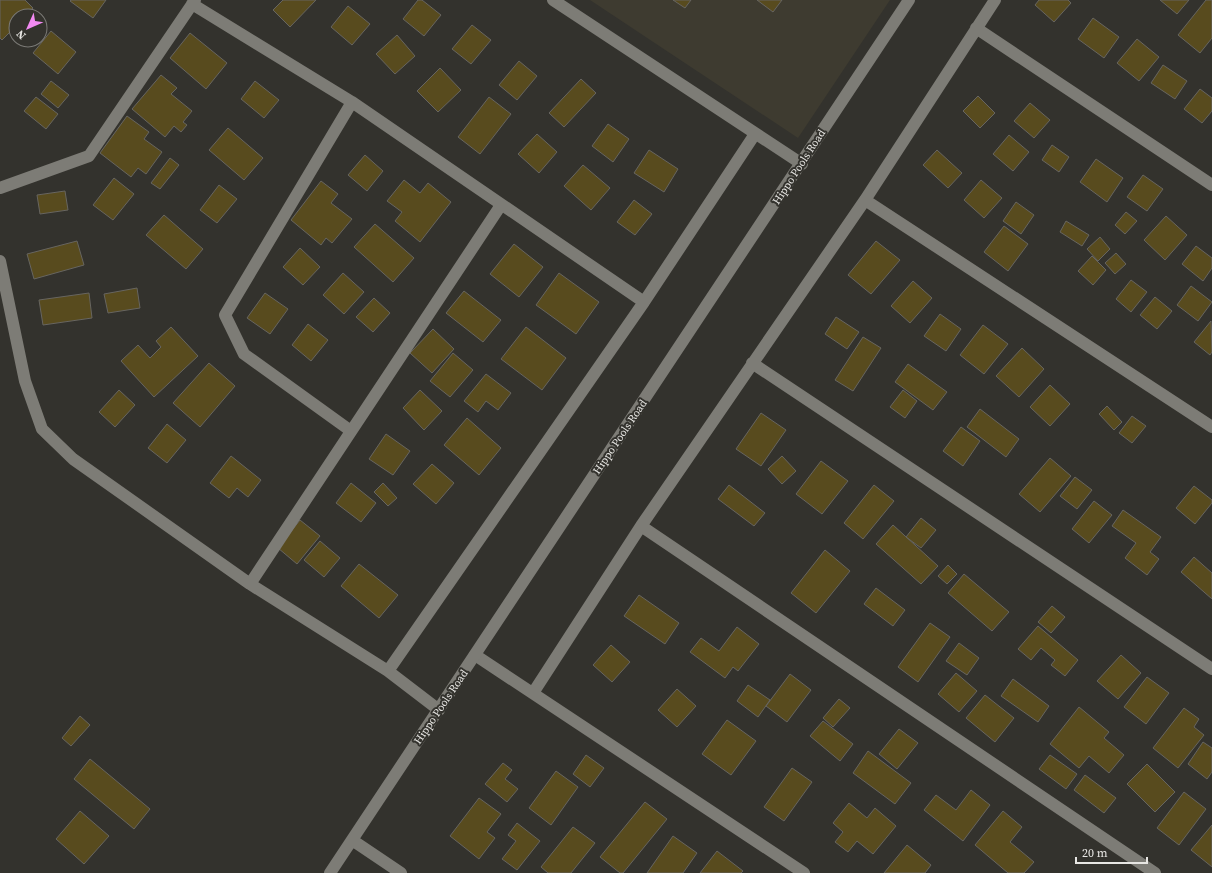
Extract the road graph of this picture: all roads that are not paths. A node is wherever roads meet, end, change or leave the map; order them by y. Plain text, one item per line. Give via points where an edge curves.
1 (553, 0) edge
2 (909, 0) edge
3 (995, 0) edge
4 (194, 2) edge
5 (976, 28) junction
6 (352, 102) junction
7 (755, 134) junction
8 (802, 164) junction
9 (1212, 185) edge
10 (0, 188) edge
11 (864, 200) junction
12 (501, 205) junction
13 (0, 261) edge
14 (644, 302) junction
15 (752, 363) junction
16 (1212, 427) edge
17 (351, 432) junction
18 (641, 526) junction
19 (250, 584) junction
20 (475, 655) junction
21 (1212, 669) edge
22 (388, 672) junction
23 (533, 693) junction
24 (439, 710) junction
25 (352, 840) junction
26 (330, 873) edge
27 (401, 873) edge
28 (804, 873) edge
29 (1155, 873) edge

1 - 7 street
2 - 8 street, Hippo Pools Road
3 - 5 street
4 - 6 street
4 - 10 street via 89,156
5 - 9 street
5 - 11 street
6 - 12 street
6 - 17 street via 225,315 244,354
7 - 8 street
7 - 14 street
8 - 20 street, Hippo Pools Road
11 - 15 street
11 - 16 street
12 - 14 street
12 - 17 street
13 - 19 street via 25,381 42,429 73,459
14 - 22 street
15 - 18 street
15 - 21 street
17 - 19 street
18 - 23 street
18 - 29 street
19 - 22 street
20 - 23 street
20 - 24 street, Hippo Pools Road
22 - 24 street
23 - 28 street
24 - 25 street, Hippo Pools Road
25 - 26 street, Hippo Pools Road
25 - 27 street

